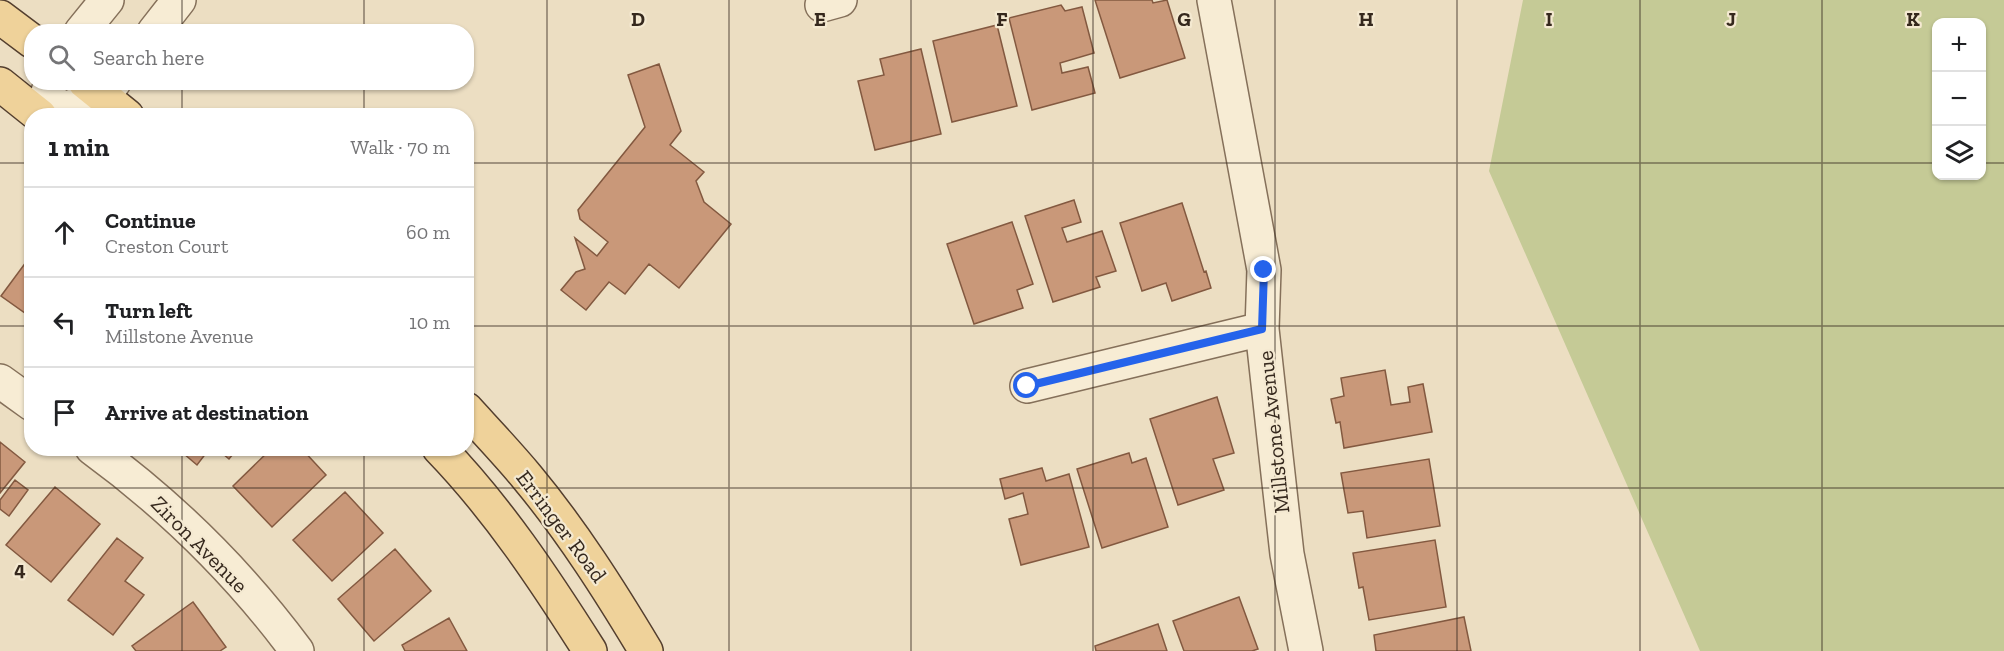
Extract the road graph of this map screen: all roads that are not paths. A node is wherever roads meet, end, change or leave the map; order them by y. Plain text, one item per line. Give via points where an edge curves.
1 (107, 0) edge
2 (179, 0) edge
3 (1214, 0) edge
4 (0, 17) edge
5 (88, 24) edge
6 (160, 24) edge
7 (24, 35) edge
8 (0, 84) edge
9 (49, 90) edge
10 (107, 94) edge
11 (31, 108) edge
12 (43, 108) edge
13 (65, 108) edge
14 (1262, 329) junction
15 (0, 381) edge
16 (1027, 386) dead end
17 (24, 398) edge
18 (474, 418) edge
19 (103, 456) edge
20 (446, 456) edge
21 (297, 651) edge
22 (590, 651) edge
23 (646, 651) edge
24 (1306, 651) edge

1 - 5 street
2 - 6 street
3 - 14 street, Millstone Avenue via 1264,270
4 - 7 main road
8 - 11 main road
9 - 12 street
10 - 13 street
14 - 16 street
14 - 24 street, Millstone Avenue via 1287,554
15 - 17 street
18 - 23 main road, Erringer Road via 528,478 582,550
19 - 21 street, Ziron Avenue via 204,542 274,619
20 - 22 main road, Erringer Road via 544,580

